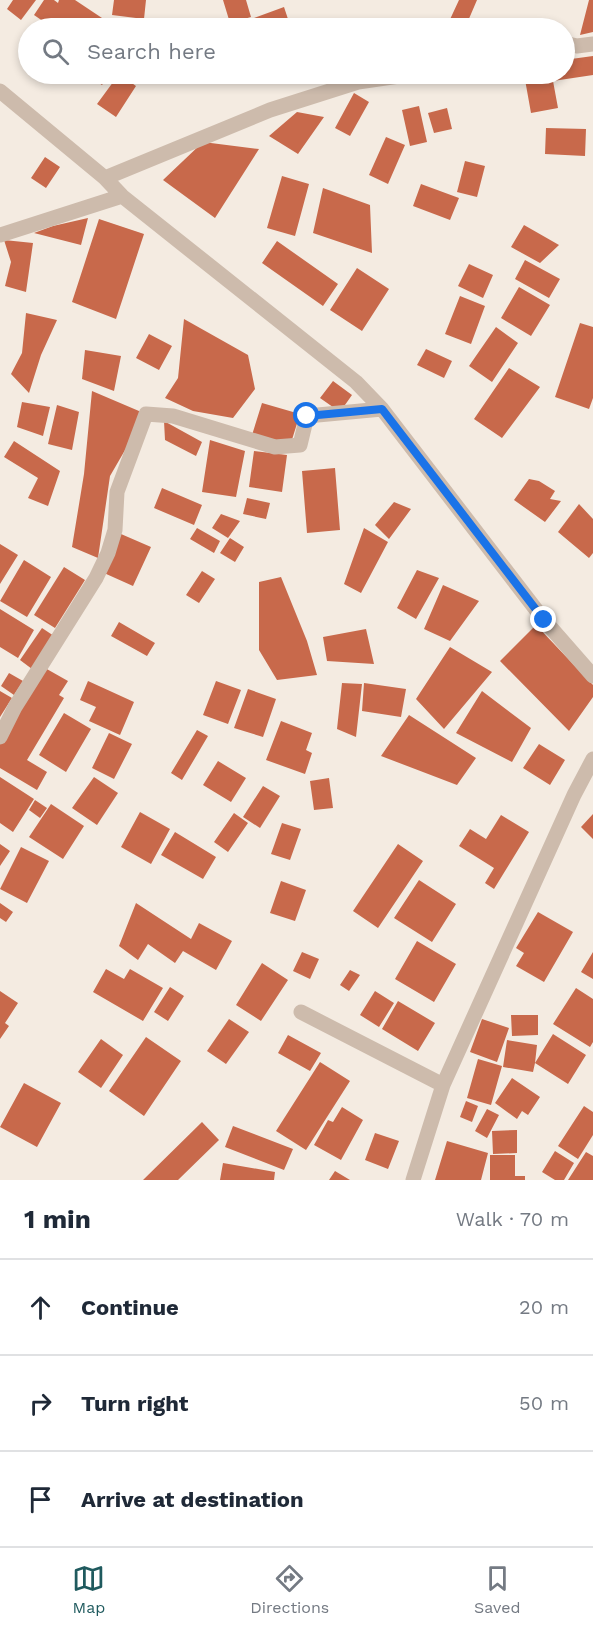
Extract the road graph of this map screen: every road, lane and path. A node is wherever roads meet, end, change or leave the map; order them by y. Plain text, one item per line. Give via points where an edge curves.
1 (593, 44) edge
2 (575, 46) edge
3 (352, 84) edge
4 (0, 91) edge
5 (105, 178) junction
6 (122, 196) junction
7 (3, 231) edge
8 (382, 409) junction
9 (593, 676) edge
10 (0, 737) edge
11 (593, 759) edge
12 (301, 1012) dead end
13 (443, 1085) junction
14 (413, 1180) edge

1 - 2 street
3 - 5 street via 270,110
4 - 5 street
5 - 6 street
6 - 7 street
6 - 8 street via 356,382
8 - 9 street via 544,620
8 - 10 street via 307,416 300,445 275,447 173,416 146,414 117,492 115,530 108,553
11 - 13 street
12 - 13 street
13 - 14 street

